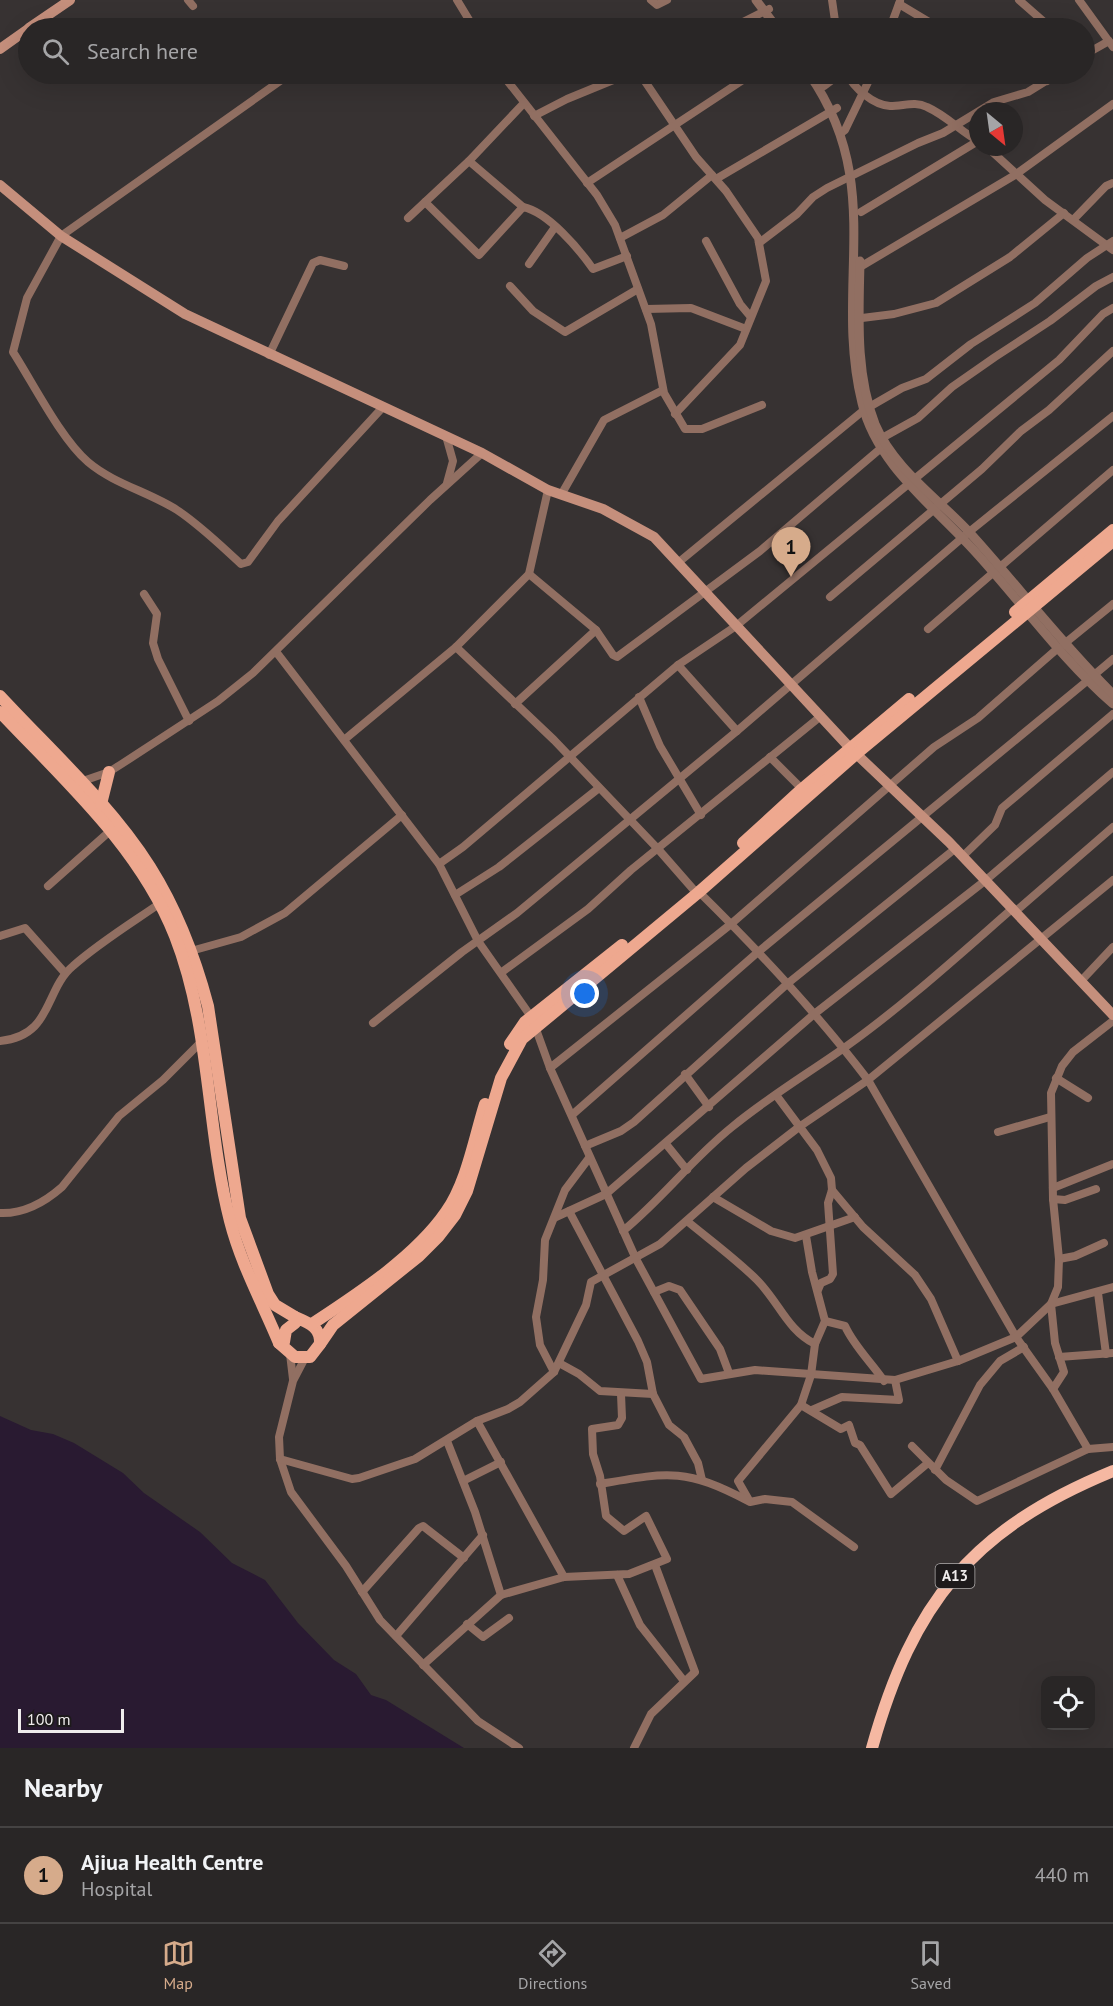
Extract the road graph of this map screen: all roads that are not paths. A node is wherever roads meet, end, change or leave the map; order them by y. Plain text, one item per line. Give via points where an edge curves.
1 (70, 0) edge
2 (457, 0) edge
3 (651, 0) edge
4 (667, 0) edge
5 (756, 0) edge
6 (763, 0) edge
7 (832, 0) edge
8 (1079, 0) edge
9 (899, 2) edge
10 (1023, 2) edge
11 (767, 11) junction
12 (45, 18) edge
13 (468, 18) edge
14 (752, 18) edge
15 (771, 18) edge
16 (774, 18) edge
17 (835, 18) edge
18 (893, 18) edge
19 (924, 18) edge
20 (1040, 18) edge
21 (1092, 18) edge
22 (1095, 22) edge
23 (18, 37) edge
24 (1111, 44) edge
25 (0, 49) edge
26 (1095, 51) edge
27 (276, 84) edge
28 (510, 84) edge
29 (604, 84) edge
30 (647, 84) edge
31 (737, 84) edge
32 (816, 84) edge
33 (827, 84) edge
34 (855, 84) edge
35 (868, 84) edge
36 (1042, 84) edge
37 (824, 86) joint
38 (863, 94) junction
39 (524, 103) junction
40 (1113, 104) edge
41 (834, 110) junction
42 (534, 116) junction
43 (676, 124) junction
44 (955, 124) junction
45 (843, 131) junction
46 (969, 134) edge
47 (969, 146) edge
48 (996, 156) edge
49 (469, 161) junction
50 (1015, 175) junction
51 (854, 176) junction
52 (714, 177) junction
53 (587, 183) junction
54 (1113, 183) edge
55 (0, 185) edge
56 (425, 202) junction
57 (523, 207) junction
58 (861, 212) junction
59 (1064, 213) junction
60 (408, 218) dead end
61 (1073, 220) junction
62 (555, 227) junction
63 (61, 236) junction
64 (620, 238) junction
65 (706, 241) dead end
66 (759, 243) junction
67 (1112, 245) edge
68 (627, 256) junction
69 (529, 264) dead end
70 (344, 266) dead end
71 (860, 267) junction
72 (1113, 277) edge
73 (510, 286) dead end
74 (638, 289) junction
75 (1113, 308) edge
76 (646, 309) junction
77 (750, 316) junction
78 (856, 319) junction
79 (746, 329) junction
80 (1113, 351) edge
81 (269, 355) junction
82 (663, 390) junction
83 (762, 405) dead end
84 (383, 407) junction
85 (867, 409) junction
86 (675, 414) junction
87 (1113, 416) edge
88 (446, 436) junction
89 (882, 438) junction
90 (880, 449) junction
91 (482, 453) junction
92 (1113, 470) edge
93 (912, 481) junction
94 (447, 484) junction
95 (548, 490) junction
96 (561, 495) junction
97 (938, 506) junction
98 (1113, 530) edge
99 (966, 535) junction
100 (1113, 541) edge
101 (679, 562) junction
102 (997, 570) junction
103 (529, 574) junction
104 (705, 593) junction
105 (144, 594) dead end
106 (830, 597) dead end
107 (1113, 604) edge
108 (1027, 607) junction
109 (736, 626) junction
110 (928, 629) dead end
111 (596, 630) junction
112 (456, 647) junction
113 (1060, 647) junction
114 (277, 653) junction
115 (1113, 659) edge
116 (678, 665) junction
117 (1090, 678) junction
118 (792, 684) junction
119 (1113, 694) edge
120 (0, 696) edge
121 (639, 697) junction
122 (515, 704) junction
123 (1113, 704) edge
124 (0, 712) edge
125 (1113, 714) edge
126 (821, 716) junction
127 (189, 721) junction
128 (737, 731) junction
129 (344, 740) junction
130 (853, 751) junction
131 (569, 756) junction
132 (770, 757) junction
133 (109, 772) junction
134 (1113, 772) edge
135 (679, 777) junction
136 (80, 782) junction
137 (891, 786) junction
138 (599, 788) junction
139 (802, 789) junction
140 (100, 804) junction
141 (402, 815) junction
142 (701, 815) junction
143 (924, 817) junction
144 (629, 819) junction
145 (1113, 827) edge
146 (110, 831) junction
147 (658, 849) junction
148 (959, 852) junction
149 (439, 864) junction
150 (986, 880) junction
151 (1113, 880) edge
152 (48, 886) dead end
153 (696, 891) junction
154 (455, 895) junction
155 (159, 904) junction
156 (1015, 910) junction
157 (731, 924) junction
158 (0, 936) edge
159 (1042, 939) junction
160 (478, 941) junction
161 (1113, 947) edge
162 (191, 951) junction
163 (758, 952) junction
164 (502, 972) junction
165 (65, 973) junction
166 (1081, 981) junction
167 (787, 984) junction
168 (813, 1015) junction
169 (1113, 1015) edge
170 (1113, 1022) edge
171 (373, 1023) dead end
172 (535, 1023) junction
173 (203, 1040) junction
174 (0, 1041) edge
175 (843, 1048) junction
176 (550, 1068) junction
177 (685, 1074) junction
178 (1056, 1078) junction
179 (868, 1080) junction
180 (776, 1095) junction
181 (1088, 1098) dead end
182 (709, 1107) junction
183 (572, 1115) junction
184 (1050, 1117) junction
185 (799, 1127) junction
186 (998, 1132) dead end
187 (666, 1144) junction
188 (585, 1146) junction
189 (589, 1158) junction
190 (1113, 1164) edge
191 (687, 1170) junction
192 (1053, 1188) junction
193 (1096, 1189) dead end
194 (832, 1190) junction
195 (606, 1194) junction
196 (713, 1197) junction
197 (1053, 1199) junction
198 (569, 1211) junction
199 (0, 1213) edge
200 (556, 1217) junction
201 (855, 1217) junction
202 (687, 1221) junction
203 (829, 1228) junction
204 (623, 1231) junction
205 (807, 1236) junction
206 (1104, 1243) dead end
207 (636, 1259) junction
208 (1059, 1259) junction
209 (603, 1276) junction
210 (1113, 1287) edge
211 (818, 1290) junction
212 (654, 1292) junction
213 (1098, 1293) junction
214 (1051, 1304) junction
215 (295, 1317) junction
216 (825, 1321) junction
217 (312, 1324) junction
218 (1016, 1337) junction
219 (279, 1343) junction
220 (320, 1344) junction
221 (815, 1344) junction
222 (1024, 1347) junction
223 (290, 1354) junction
224 (1109, 1354) edge
225 (1059, 1357) junction
226 (305, 1358) junction
227 (958, 1361) junction
228 (559, 1364) junction
229 (554, 1372) junction
230 (729, 1373) junction
231 (811, 1375) junction
232 (895, 1380) junction
233 (293, 1381) junction
234 (884, 1381) junction
235 (1053, 1389) junction
236 (621, 1394) junction
237 (653, 1394) junction
238 (801, 1405) junction
239 (812, 1410) junction
240 (477, 1421) junction
241 (447, 1441) junction
242 (912, 1446) dead end
243 (1113, 1447) edge
244 (1088, 1449) junction
245 (279, 1459) junction
246 (501, 1462) junction
247 (928, 1463) junction
248 (935, 1470) junction
249 (1113, 1471) edge
250 (702, 1480) junction
251 (463, 1481) junction
252 (600, 1484) junction
253 (750, 1502) junction
254 (483, 1535) junction
255 (854, 1547) dead end
256 (464, 1558) junction
257 (656, 1565) junction
258 (617, 1575) junction
259 (564, 1577) junction
260 (362, 1592) junction
261 (501, 1595) junction
262 (509, 1618) dead end
263 (467, 1624) junction
264 (396, 1636) junction
265 (423, 1665) junction
266 (684, 1681) junction
267 (519, 1748) edge
268 (633, 1748) edge
269 (872, 1748) edge

1 - 12 main road
2 - 13 street
3 - 4 street via 657,5
5 - 11 street
6 - 11 street
7 - 17 street
8 - 21 street
9 - 18 street
9 - 19 street
10 - 20 street
11 - 14 street
11 - 15 street
11 - 16 street
22 - 24 street
23 - 25 main road
24 - 26 street
27 - 63 street
28 - 39 street
29 - 42 street
30 - 43 street
31 - 43 street
32 - 41 street
33 - 37 street
34 - 38 street
35 - 38 street
36 - 44 street via 994,102
37 - 41 street
38 - 44 street via 885,105 920,104
38 - 45 street
39 - 42 street
39 - 49 street
40 - 50 street
41 - 45 street
41 - 52 street
42 - 53 street
43 - 52 street
43 - 53 street
44 - 46 street
44 - 51 street via 943,134
45 - 51 street
47 - 58 street
48 - 50 street
49 - 56 street
49 - 57 street
50 - 59 street
50 - 71 street
51 - 58 street
51 - 66 street via 813,197
51 - 78 street
52 - 64 street via 663,215
52 - 66 street
53 - 64 street
54 - 61 street
55 - 63 main road
56 - 57 street via 479,255
56 - 60 street
57 - 62 street
58 - 71 street
59 - 61 street
59 - 78 street via 1010,257 936,303
61 - 67 street
62 - 68 street via 593,269
62 - 69 street
63 - 81 main road via 160,301
63 - 84 street via 27,298 13,352 62,432 88,462 176,509 209,532 241,564 248,562 278,521
64 - 68 street
65 - 77 street
66 - 77 street via 766,280
67 - 85 street via 1088,258 1035,303 971,344 926,380 902,388
68 - 74 street
70 - 81 street via 321,260 313,263
71 - 78 street
72 - 89 street via 952,387 918,418
73 - 74 street via 533,311 565,332
74 - 76 street
75 - 93 street via 1059,360
76 - 79 street via 691,308
76 - 82 street
77 - 79 street
78 - 85 street
79 - 86 street via 740,345
80 - 97 street
81 - 84 main road
82 - 86 street
82 - 96 street via 604,420
83 - 86 street via 694,430 686,429
84 - 88 main road
85 - 89 street
85 - 90 street
85 - 101 street
87 - 99 street
88 - 91 main road
88 - 94 street via 453,461
89 - 93 street
90 - 93 street
90 - 104 street
91 - 94 street
91 - 95 main road
92 - 102 street
93 - 97 street
93 - 109 street
94 - 114 street
95 - 96 main road
95 - 103 street
96 - 101 main road via 631,523 654,537
97 - 99 street
97 - 106 street
98 - 108 main road
99 - 102 street
99 - 118 street
100 - 108 main road
101 - 104 main road
102 - 108 street
102 - 110 street
103 - 111 street
103 - 112 street
104 - 109 main road
104 - 111 street via 617,657
105 - 127 street via 157,614 153,643 158,659
107 - 113 street
108 - 113 street
108 - 130 main road
109 - 116 street
109 - 118 main road
111 - 122 street
112 - 122 street
112 - 129 street
113 - 117 street
113 - 137 street
114 - 127 street
114 - 129 street
115 - 117 street
116 - 121 street
116 - 128 street
117 - 119 street
117 - 123 street
117 - 143 street
118 - 126 main road
118 - 128 street
120 - 136 main road
121 - 131 street
121 - 135 street via 660,746
122 - 131 street
124 - 146 main road
125 - 148 street via 1002,808 995,825
126 - 130 main road
126 - 132 street
127 - 133 street
128 - 135 street
129 - 141 street
130 - 137 main road
130 - 139 main road
130 - 153 main road
131 - 138 street
131 - 149 street
132 - 139 street
132 - 142 street
133 - 136 street
133 - 140 main road
134 - 150 street
135 - 142 street
135 - 144 street
136 - 140 main road
137 - 143 main road
137 - 157 street
138 - 144 street
138 - 154 street via 499,867
139 - 153 main road
140 - 162 main road via 150,867
141 - 149 street
141 - 162 street via 285,913 241,937
142 - 147 street
143 - 148 main road
143 - 163 street
144 - 147 street
144 - 160 street
145 - 156 street
146 - 152 street
146 - 155 main road
147 - 153 street
147 - 164 street via 588,909
148 - 150 main road
148 - 167 street
149 - 154 street
150 - 156 main road
150 - 168 street
151 - 159 street
153 - 157 street
153 - 172 main road
154 - 160 street
155 - 165 street
155 - 173 main road via 175,934
156 - 159 main road
156 - 175 street
157 - 163 street
157 - 176 street
158 - 165 street via 25,928
159 - 166 main road
159 - 179 street
160 - 164 street
160 - 171 street
161 - 166 street
162 - 215 main road via 207,1006 240,1218 268,1294 275,1305
163 - 167 street
163 - 183 street
164 - 172 street
165 - 174 street via 39,1022 9,1040
166 - 169 main road
167 - 168 street
167 - 177 street
168 - 175 street
168 - 182 street
170 - 178 street via 1074,1052
172 - 176 street
172 - 217 main road via 515,1035 494,1074 447,1211 412,1249
172 - 220 main road via 501,1078 467,1191 455,1215 438,1238 333,1325
173 - 199 street via 119,1116 51,1197 11,1214
173 - 219 main road via 230,1221 248,1277
175 - 179 street
175 - 180 street
176 - 183 street
177 - 182 street
177 - 188 street via 675,1088 626,1128
178 - 181 street
178 - 184 street
179 - 185 street
179 - 218 street
180 - 185 street
180 - 191 street via 733,1126
182 - 187 street
183 - 188 street
184 - 186 street
184 - 192 street
185 - 194 street via 826,1164
185 - 196 street
187 - 191 street
187 - 195 street
188 - 189 street
189 - 195 street
189 - 200 street via 565,1190
190 - 192 street
191 - 204 street via 652,1208
192 - 197 street
193 - 197 street via 1065,1200
194 - 201 street
194 - 203 street
195 - 198 street
195 - 204 street
196 - 202 street
196 - 205 street via 771,1231 795,1238
197 - 208 street
198 - 200 street
198 - 209 street
200 - 229 street via 545,1240 536,1317 540,1345
201 - 203 street
201 - 227 street via 915,1275 931,1299
202 - 207 street
202 - 221 street via 755,1278 780,1307 787,1323
203 - 205 street
203 - 211 street via 833,1274
204 - 207 street
205 - 211 street
206 - 208 street
207 - 209 street
207 - 212 street
208 - 214 street via 1058,1287
209 - 228 street via 590,1284 586,1305
209 - 237 street via 647,1362
210 - 213 street
211 - 216 street
212 - 230 street via 669,1286 680,1290 720,1349
212 - 230 street via 701,1379
213 - 214 street
213 - 224 street
214 - 218 street
214 - 225 street
215 - 217 main road
215 - 219 main road via 295,1323 286,1330 284,1342
216 - 221 street
216 - 234 street via 845,1326 854,1344
217 - 220 main road via 319,1333
218 - 222 street
218 - 227 street
219 - 223 main road
220 - 226 main road
221 - 231 street
222 - 235 street
222 - 248 street via 1000,1361 980,1385
223 - 226 main road
223 - 233 street
224 - 225 street
225 - 235 street via 1064,1372
226 - 233 street
227 - 232 street
228 - 229 street
228 - 236 street via 600,1391
229 - 240 street via 513,1407
230 - 231 street
231 - 234 street
231 - 238 street
232 - 234 street
232 - 239 street via 899,1400 842,1397
233 - 245 street via 282,1421
235 - 244 street
236 - 237 street
236 - 252 street via 622,1418 618,1425 592,1429
237 - 250 street via 669,1425 690,1446
238 - 239 street
238 - 253 street via 738,1481
239 - 247 street via 841,1429 849,1425 855,1443 891,1494
240 - 241 street
240 - 246 street
241 - 245 street via 415,1460 352,1479
241 - 251 street
242 - 247 street
243 - 244 street
244 - 248 street via 981,1501
245 - 260 street via 298,1506
246 - 251 street
246 - 259 street
247 - 248 street
249 - 269 highway, A13 via 1046,1501 1014,1521 963,1566 940,1593 900,1665
250 - 252 street via 668,1473
250 - 253 street
251 - 254 street
252 - 257 street via 606,1516 618,1527 624,1531 646,1516 667,1559
253 - 255 street via 792,1502
254 - 256 street
254 - 261 street
256 - 260 street via 423,1526
256 - 264 street
257 - 258 street
257 - 266 street via 695,1672
258 - 259 street
258 - 266 street via 640,1625
259 - 261 street
260 - 264 street
261 - 263 street
262 - 263 street via 483,1637
263 - 265 street
264 - 265 street
265 - 267 street via 478,1721
266 - 268 street via 651,1714

